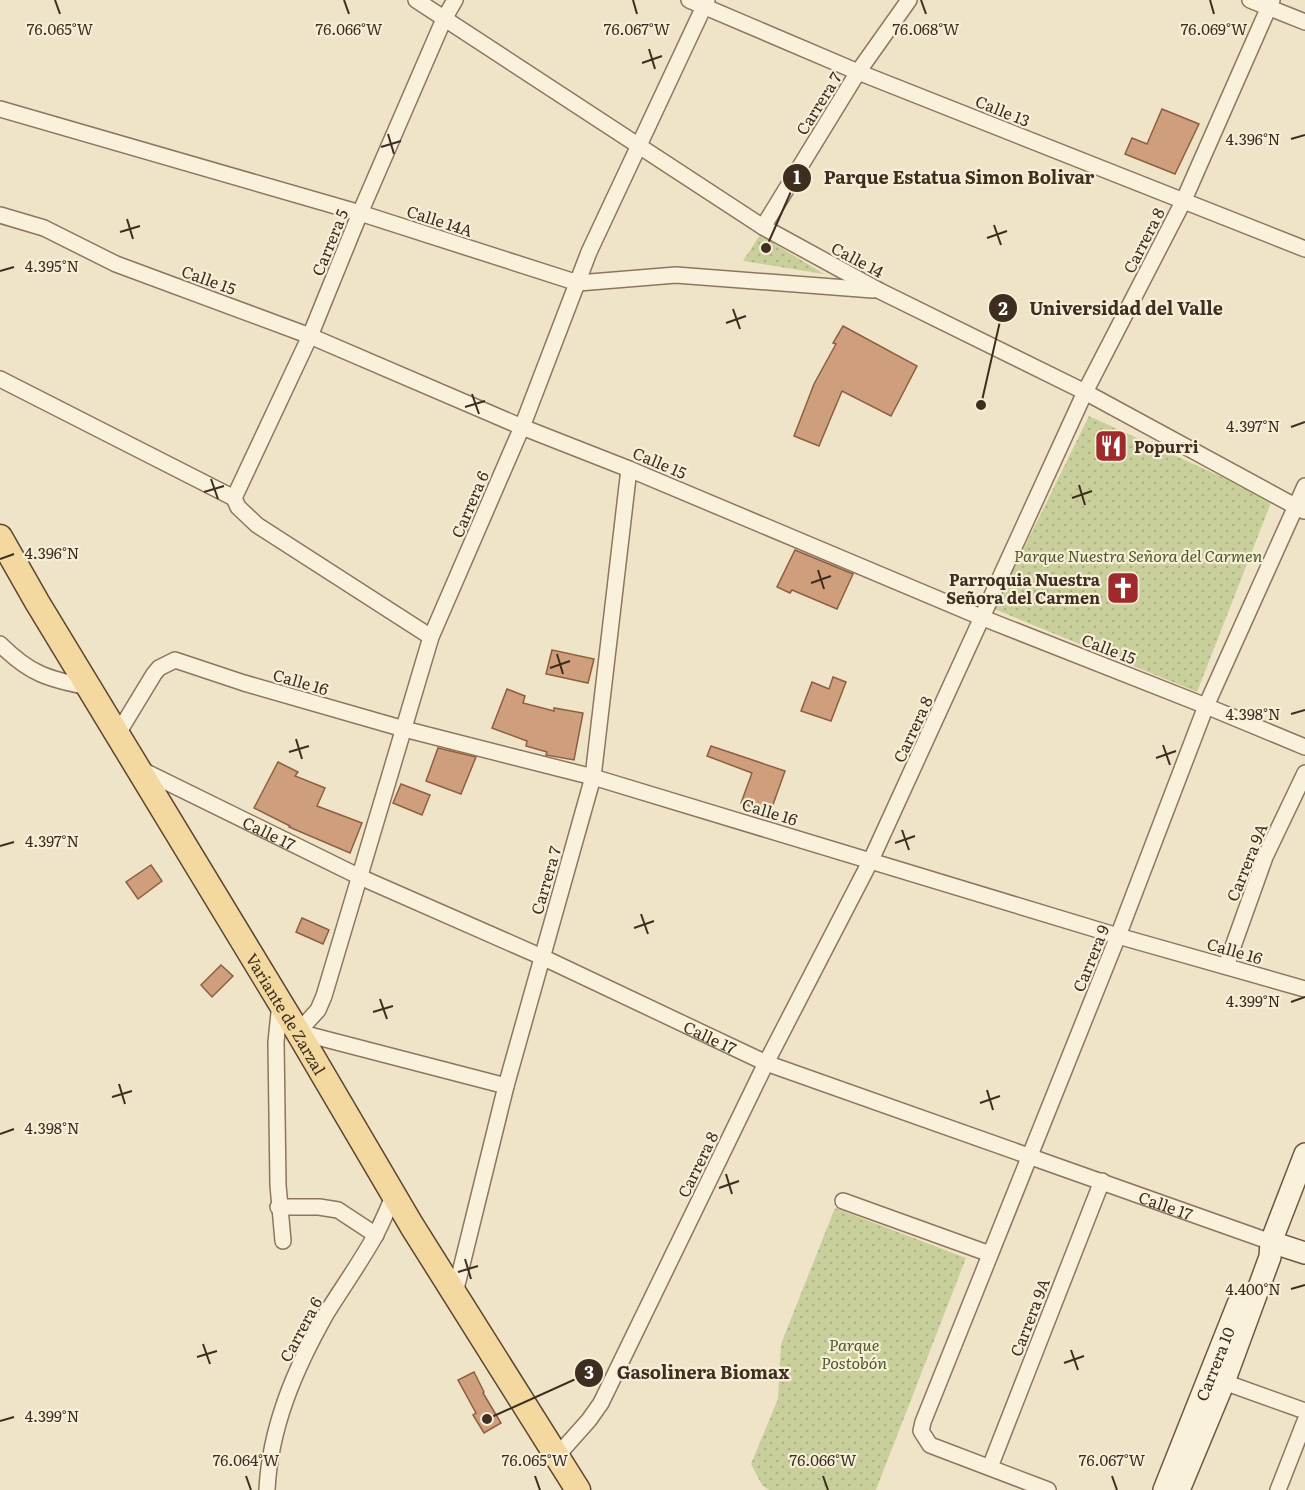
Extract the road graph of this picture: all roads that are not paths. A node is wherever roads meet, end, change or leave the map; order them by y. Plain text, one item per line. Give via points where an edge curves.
1 (416, 0) edge
2 (455, 0) edge
3 (689, 0) edge
4 (909, 0) edge
5 (1250, 0) edge
6 (706, 3) edge
7 (1270, 3) edge
8 (444, 19) junction
9 (1305, 22) edge
10 (858, 72) junction
11 (0, 109) edge
12 (640, 146) junction
13 (1183, 202) junction
14 (360, 213) junction
15 (0, 215) edge
16 (763, 227) junction
17 (1305, 249) edge
18 (578, 283) junction
19 (880, 291) junction
20 (310, 336) junction
21 (0, 379) edge
22 (1085, 392) junction
23 (522, 427) junction
24 (629, 469) junction
25 (1305, 486) edge
26 (234, 498) junction
27 (1301, 510) edge
28 (0, 537) edge
29 (983, 618) junction
30 (431, 637) junction
31 (0, 644) edge
32 (88, 687) junction
33 (1206, 706) junction
34 (404, 729) junction
35 (117, 735) junction
36 (1305, 747) edge
37 (137, 768) junction
38 (1305, 773) edge
39 (593, 777) junction
40 (871, 860) junction
41 (360, 878) junction
42 (1118, 936) junction
43 (542, 957) junction
44 (1226, 966) junction
45 (1305, 989) edge
46 (280, 1004) junction
47 (298, 1032) junction
48 (766, 1063) junction
49 (506, 1086) junction
50 (1305, 1154) edge
51 (1031, 1155) junction
52 (1102, 1181) junction
53 (394, 1195) junction
54 (843, 1201) dead end
55 (278, 1207) junction
56 (376, 1235) junction
57 (283, 1241) dead end
58 (1271, 1242) junction
59 (1305, 1253) edge
60 (990, 1254) junction
61 (455, 1293) junction
62 (1224, 1382) junction
63 (1305, 1411) edge
64 (1305, 1421) edge
65 (556, 1457) junction
66 (990, 1467) junction
67 (267, 1490) edge
68 (578, 1490) edge
69 (1048, 1490) edge
70 (1164, 1490) edge
71 (1179, 1490) edge
72 (1278, 1490) edge

1 - 8 street, Calle 14
2 - 8 street, Carrera 5
3 - 6 street, Calle 13
4 - 10 street, Carrera 7
5 - 7 street
6 - 10 street, Calle 13
6 - 12 street, Carrera 6
7 - 9 street
7 - 13 street, Carrera 8
8 - 12 street, Calle 14
8 - 14 street, Carrera 5
10 - 13 street, Calle 13
10 - 16 street, Carrera 7
11 - 14 street, Calle 14A
12 - 16 street, Calle 14
12 - 18 street, Carrera 6
13 - 17 street, Calle 13
13 - 22 street, Carrera 8
14 - 18 street, Calle 14A
14 - 20 street, Carrera 5
15 - 20 street, Calle 15 via 44,228 116,264
16 - 19 street, Calle 14
18 - 19 street, Calle 14A via 715,276
18 - 23 street, Carrera 6
19 - 22 street, Calle 14
20 - 23 street, Calle 15
20 - 26 street, Carrera 5
21 - 26 street
22 - 27 street, Calle 14
22 - 29 street, Carrera 8
23 - 24 street, Calle 15
23 - 30 street, Carrera 6
24 - 29 street, Calle 15
24 - 39 street, Carrera 7
25 - 27 street, Carrera 9
26 - 30 street via 256,525
27 - 33 street, Carrera 9
28 - 32 main road, Variante de Zarzal
29 - 33 street, Calle 15
29 - 40 street, Carrera 8
30 - 34 street, Carrera 6
31 - 32 street via 42,677
32 - 35 main road, Variante de Zarzal
33 - 36 street, Calle 15
33 - 42 street, Carrera 9
34 - 35 street, Calle 16 via 175,660 154,674
34 - 39 street, Calle 16
34 - 41 street, Carrera 6
35 - 37 main road, Variante de Zarzal
37 - 41 street, Calle 17
37 - 46 main road, Variante de Zarzal
38 - 44 street, Carrera 9A via 1265,857
39 - 40 street, Calle 16
39 - 43 street, Carrera 7
40 - 42 street, Calle 16
40 - 48 street, Carrera 8
41 - 43 street, Calle 17
41 - 47 street, Carrera 6 via 324,996 318,1010
42 - 44 street, Calle 16
42 - 51 street, Carrera 9
43 - 48 street, Calle 17
43 - 49 street, Carrera 7
44 - 45 street, Calle 16
46 - 47 main road, Variante de Zarzal
46 - 55 street via 276,1042
47 - 49 street
47 - 53 main road, Variante de Zarzal
48 - 51 street, Calle 17
48 - 65 street, Carrera 8 via 602,1403
49 - 61 street, Carrera 7
50 - 58 street, Carrera 10
51 - 52 street, Calle 17
51 - 60 street, Carrera 9
52 - 58 street, Calle 17
52 - 66 street, Carrera 9A
53 - 56 street, Carrera 6
53 - 61 main road, Variante de Zarzal
54 - 60 street
55 - 56 street via 338,1210
55 - 57 street
56 - 67 street, Carrera 6 via 326,1316 289,1388 276,1426
58 - 59 street, Calle 17
58 - 62 street, Carrera 10 via 1270,1257
58 - 70 street, Carrera 10 via 1258,1252
60 - 66 street, Carrera 9 via 921,1431 930,1445
61 - 65 main road, Variante de Zarzal
62 - 63 street
62 - 71 street, Carrera 10
64 - 72 street
65 - 68 main road, Variante de Zarzal
66 - 69 street

